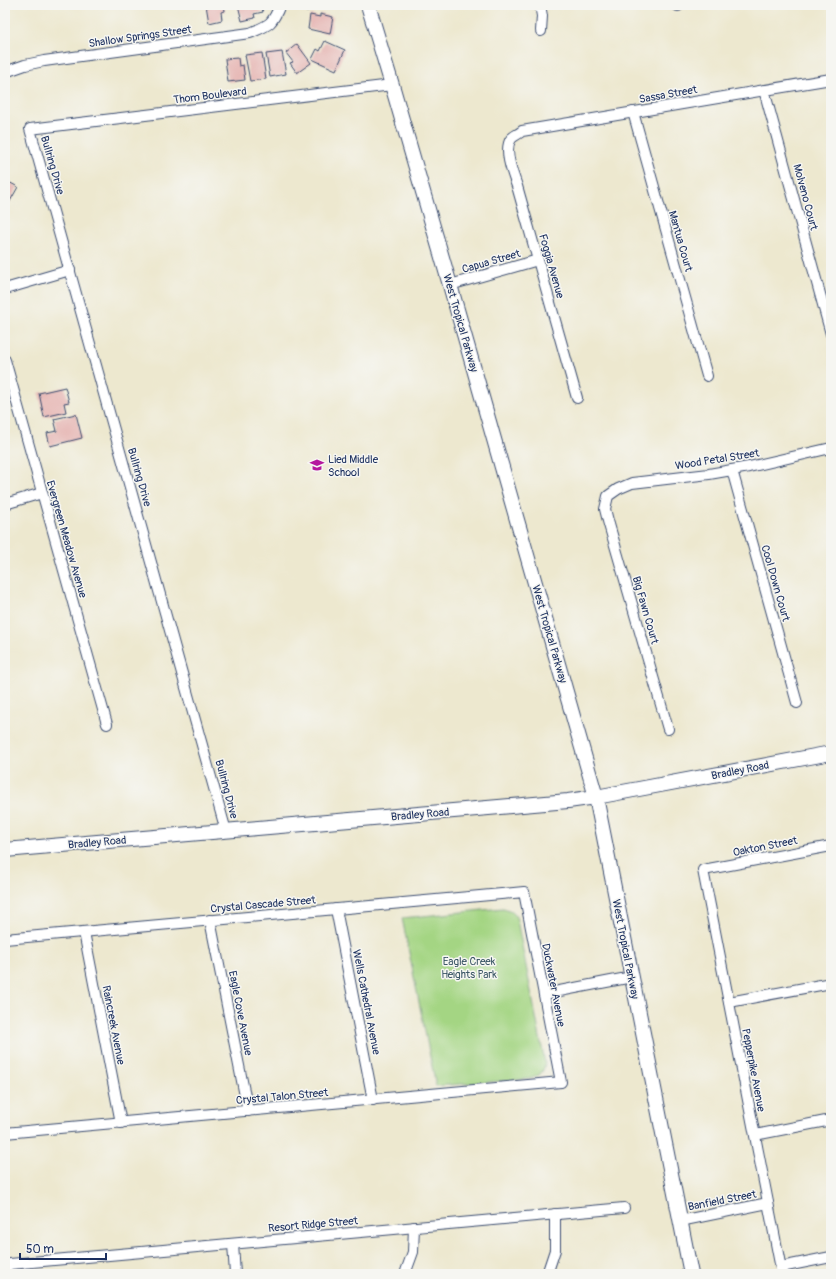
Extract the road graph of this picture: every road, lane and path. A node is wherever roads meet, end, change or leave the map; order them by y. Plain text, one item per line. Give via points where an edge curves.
1 (280, 5) edge
2 (368, 5) edge
3 (540, 5) edge
4 (541, 31) dead end
5 (5, 72) edge
6 (831, 79) edge
7 (392, 85) junction
8 (764, 90) junction
9 (633, 112) junction
10 (30, 129) joint
11 (511, 139) joint
12 (538, 260) junction
13 (70, 270) junction
14 (450, 285) junction
15 (5, 289) edge
16 (831, 334) edge
17 (5, 360) edge
18 (707, 376) dead end
19 (577, 398) dead end
20 (831, 448) edge
21 (732, 470) junction
22 (42, 493) junction
23 (608, 496) joint
24 (5, 504) edge
25 (797, 703) dead end
26 (107, 724) dead end
27 (668, 730) dead end
28 (831, 753) edge
29 (596, 797) junction
30 (226, 831) junction
31 (831, 846) edge
32 (5, 850) edge
33 (703, 870) joint
34 (524, 892) joint
35 (336, 909) junction
36 (210, 920) junction
37 (84, 932) junction
38 (5, 938) edge
39 (632, 977) junction
40 (831, 983) edge
41 (544, 994) junction
42 (729, 1002) junction
43 (561, 1082) joint
44 (374, 1100) junction
45 (248, 1111) junction
46 (831, 1120) edge
47 (122, 1123) junction
48 (5, 1133) edge
49 (755, 1135) junction
50 (768, 1203) junction
51 (624, 1208) dead end
52 (555, 1214) junction
53 (680, 1221) junction
54 (414, 1227) junction
55 (233, 1244) junction
56 (831, 1257) edge
57 (5, 1269) edge
58 (782, 1270) edge
59 (235, 1274) edge
60 (405, 1274) edge
61 (547, 1274) edge
62 (691, 1274) edge

1 - 5 street, Shallow Springs Street via 275,18 268,26 250,33 44,61
2 - 7 main road, West Tropical Parkway
3 - 4 street
6 - 8 street, Sassa Street
7 - 10 street, Thom Boulevard
7 - 14 main road, West Tropical Parkway
8 - 9 street, Sassa Street
8 - 16 street, Molveno Court
9 - 11 street, Sassa Street via 522,131
9 - 18 street, Mantua Court
10 - 13 street, Bullring Drive
11 - 12 street, Foggia Avenue via 508,152 511,168
12 - 14 street, Capua Street
12 - 19 street, Foggia Avenue
13 - 15 street
13 - 30 street, Bullring Drive
14 - 29 main road, West Tropical Parkway
17 - 22 street, Evergreen Meadow Avenue
20 - 21 street, Wood Petal Street
21 - 23 street, Wood Petal Street via 632,483
21 - 25 street, Cool Down Court
22 - 24 street
22 - 26 street, Evergreen Meadow Avenue
23 - 27 street, Big Fawn Court via 605,509 608,521
28 - 29 main road, Bradley Road
29 - 30 main road, Bradley Road
29 - 39 main road, West Tropical Parkway
30 - 32 main road, Bradley Road
31 - 33 street, Oakton Street
33 - 42 street, Pepperpike Avenue
34 - 35 street, Crystal Cascade Street
34 - 41 street, Duckwater Avenue
35 - 36 street, Crystal Cascade Street
35 - 44 street, Wells Cathedral Avenue
36 - 37 street, Crystal Cascade Street
36 - 45 street, Eagle Cove Avenue
37 - 38 street, Crystal Cascade Street
37 - 47 street, Raincreek Avenue
39 - 41 street
39 - 53 main road, West Tropical Parkway
40 - 42 street
41 - 43 street, Duckwater Avenue
42 - 49 street, Pepperpike Avenue
43 - 44 street, Crystal Talon Street
44 - 45 street, Crystal Talon Street
45 - 47 street, Crystal Talon Street
46 - 49 street
47 - 48 street, Crystal Talon Street
49 - 50 street, Pepperpike Avenue
50 - 53 street, Banfield Street
50 - 58 street, Pepperpike Avenue
51 - 52 street, Resort Ridge Street
52 - 54 street, Resort Ridge Street
52 - 61 street via 555,1250
53 - 62 main road, West Tropical Parkway
54 - 55 street, Resort Ridge Street
54 - 60 street via 413,1252
55 - 57 street, Resort Ridge Street via 10,1264
55 - 59 street
56 - 58 street

